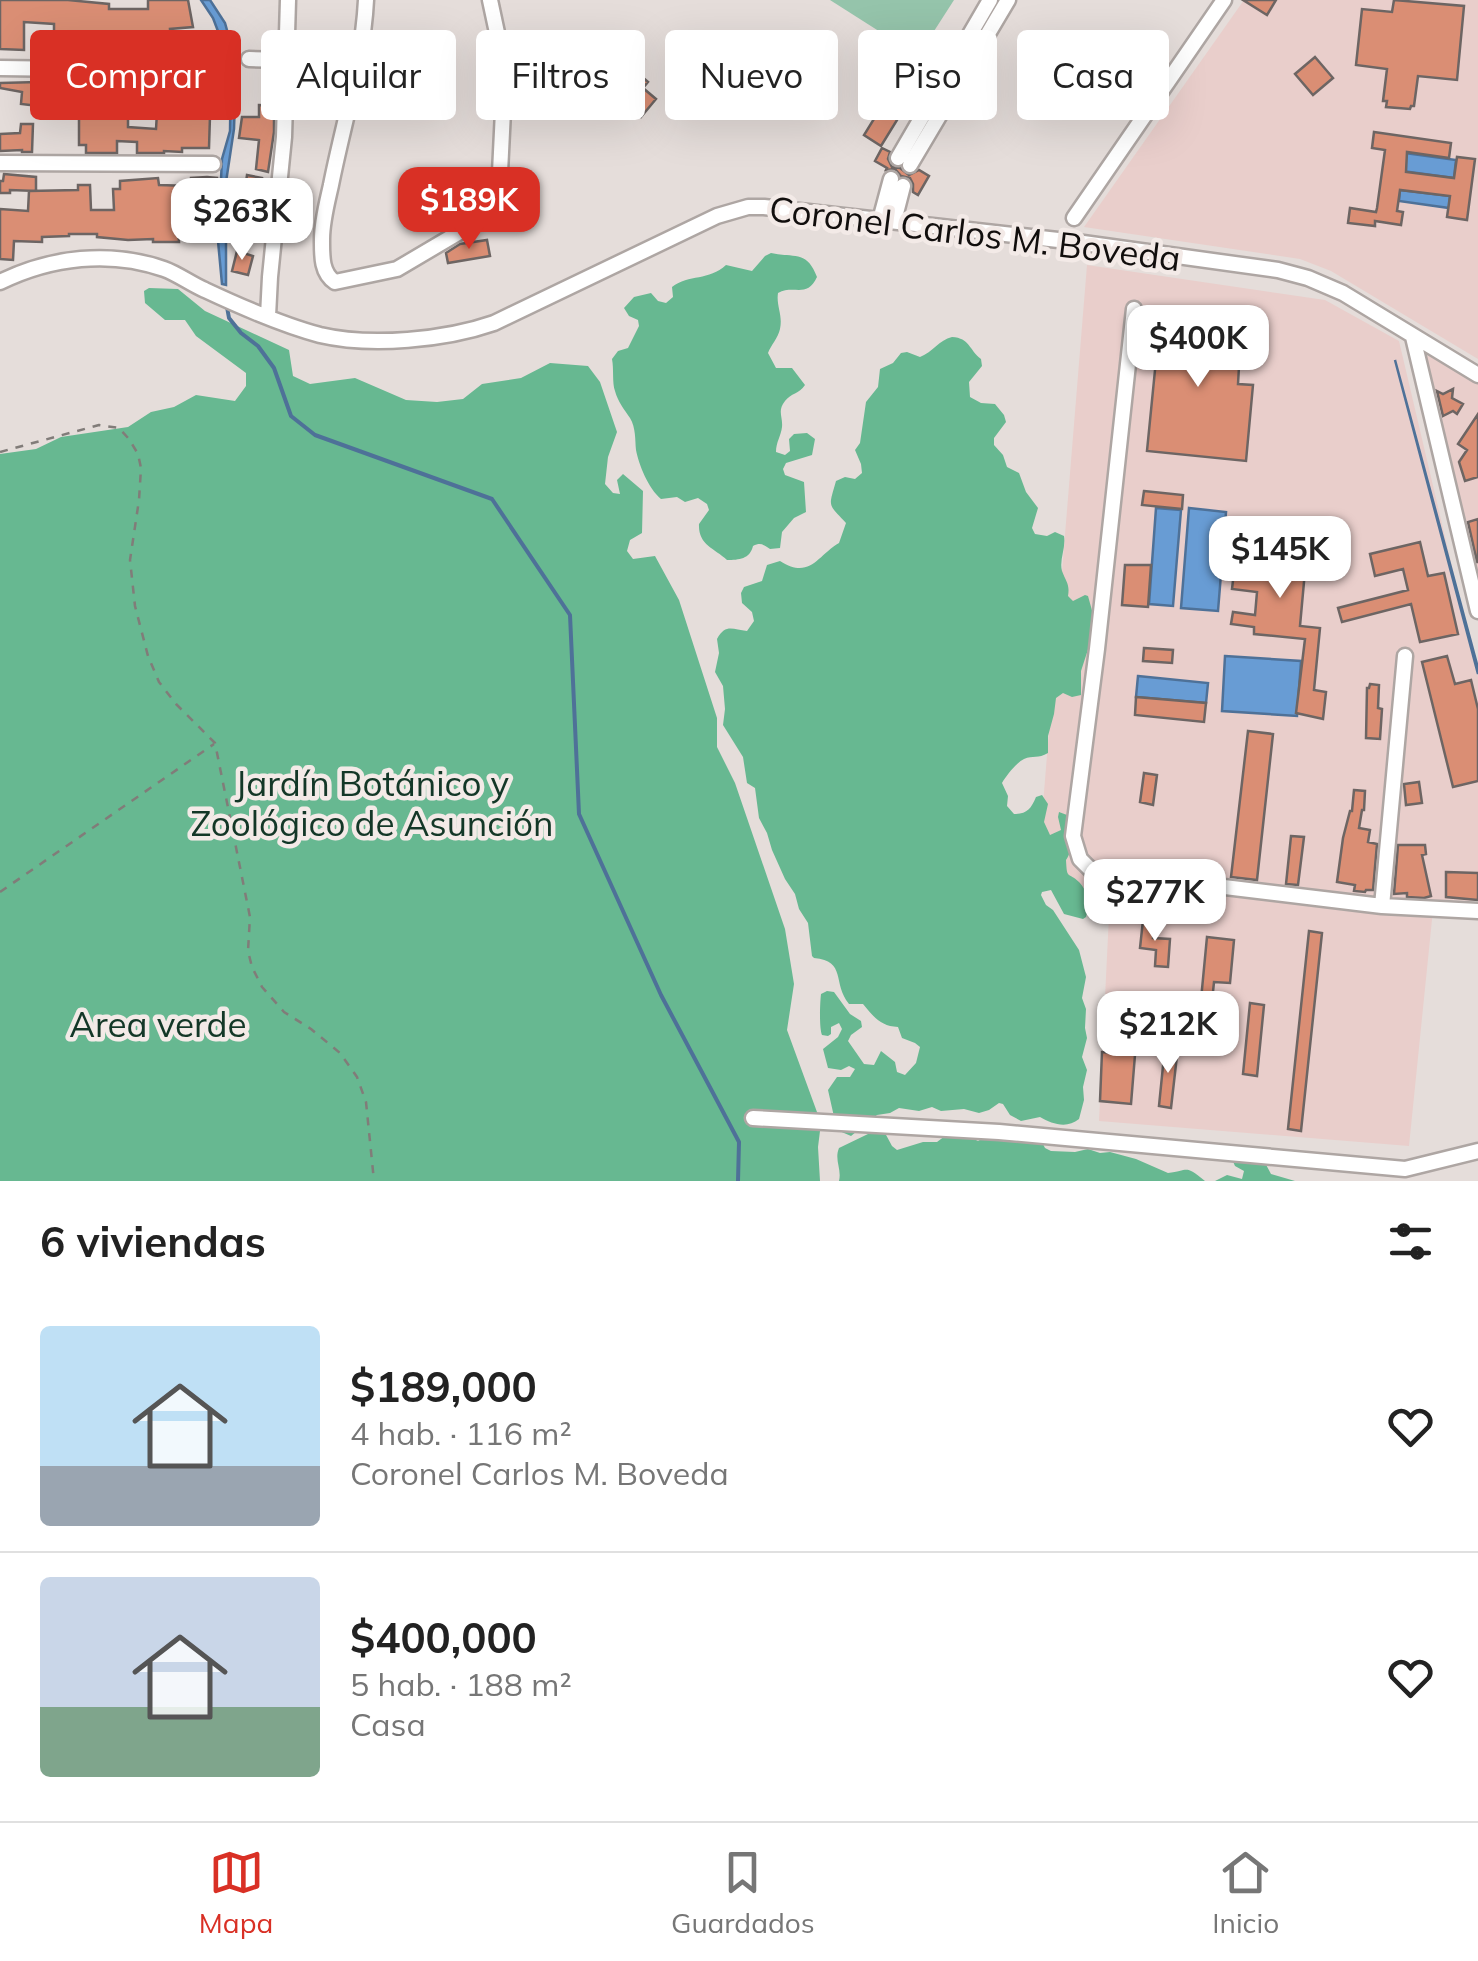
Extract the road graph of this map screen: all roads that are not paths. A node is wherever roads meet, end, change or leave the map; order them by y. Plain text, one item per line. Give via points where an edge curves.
1 (288, 0) edge
2 (366, 0) edge
3 (490, 0) edge
4 (990, 0) edge
5 (1008, 0) edge
6 (1224, 0) edge
7 (287, 30) edge
8 (249, 59) dead end
9 (261, 59) edge
10 (0, 68) edge
11 (30, 68) edge
12 (284, 120) edge
13 (0, 163) edge
14 (213, 164) dead end
15 (897, 182) dead end
16 (1074, 218) dead end
17 (887, 220) junction
18 (0, 282) edge
19 (1134, 309) dead end
20 (268, 316) junction
21 (1413, 338) junction
22 (1478, 375) edge
23 (1476, 592) edge
24 (1478, 610) edge
25 (1405, 656) dead end
26 (1382, 906) junction
27 (1478, 911) edge
28 (753, 1118) dead end
29 (1478, 1151) edge

1 - 7 street
2 - 3 street via 322,238 324,268 335,282 410,263 480,220 495,203 505,70
4 - 5 street via 904,161
6 - 16 street
8 - 9 street
10 - 11 street
12 - 20 street
13 - 14 street
15 - 17 street
17 - 20 street, Coronel Carlos M. Boveda via 734,210 494,323 445,336 352,340
17 - 21 street, Coronel Carlos M. Boveda via 1243,258 1343,293
18 - 20 street, Coronel Carlos M. Boveda via 46,264 108,257 168,270
19 - 26 street via 1072,836 1080,859 1092,872
21 - 22 street, Coronel Carlos M. Boveda
21 - 23 street
23 - 24 street
25 - 26 street
26 - 27 street
28 - 29 street via 999,1132 1404,1169

